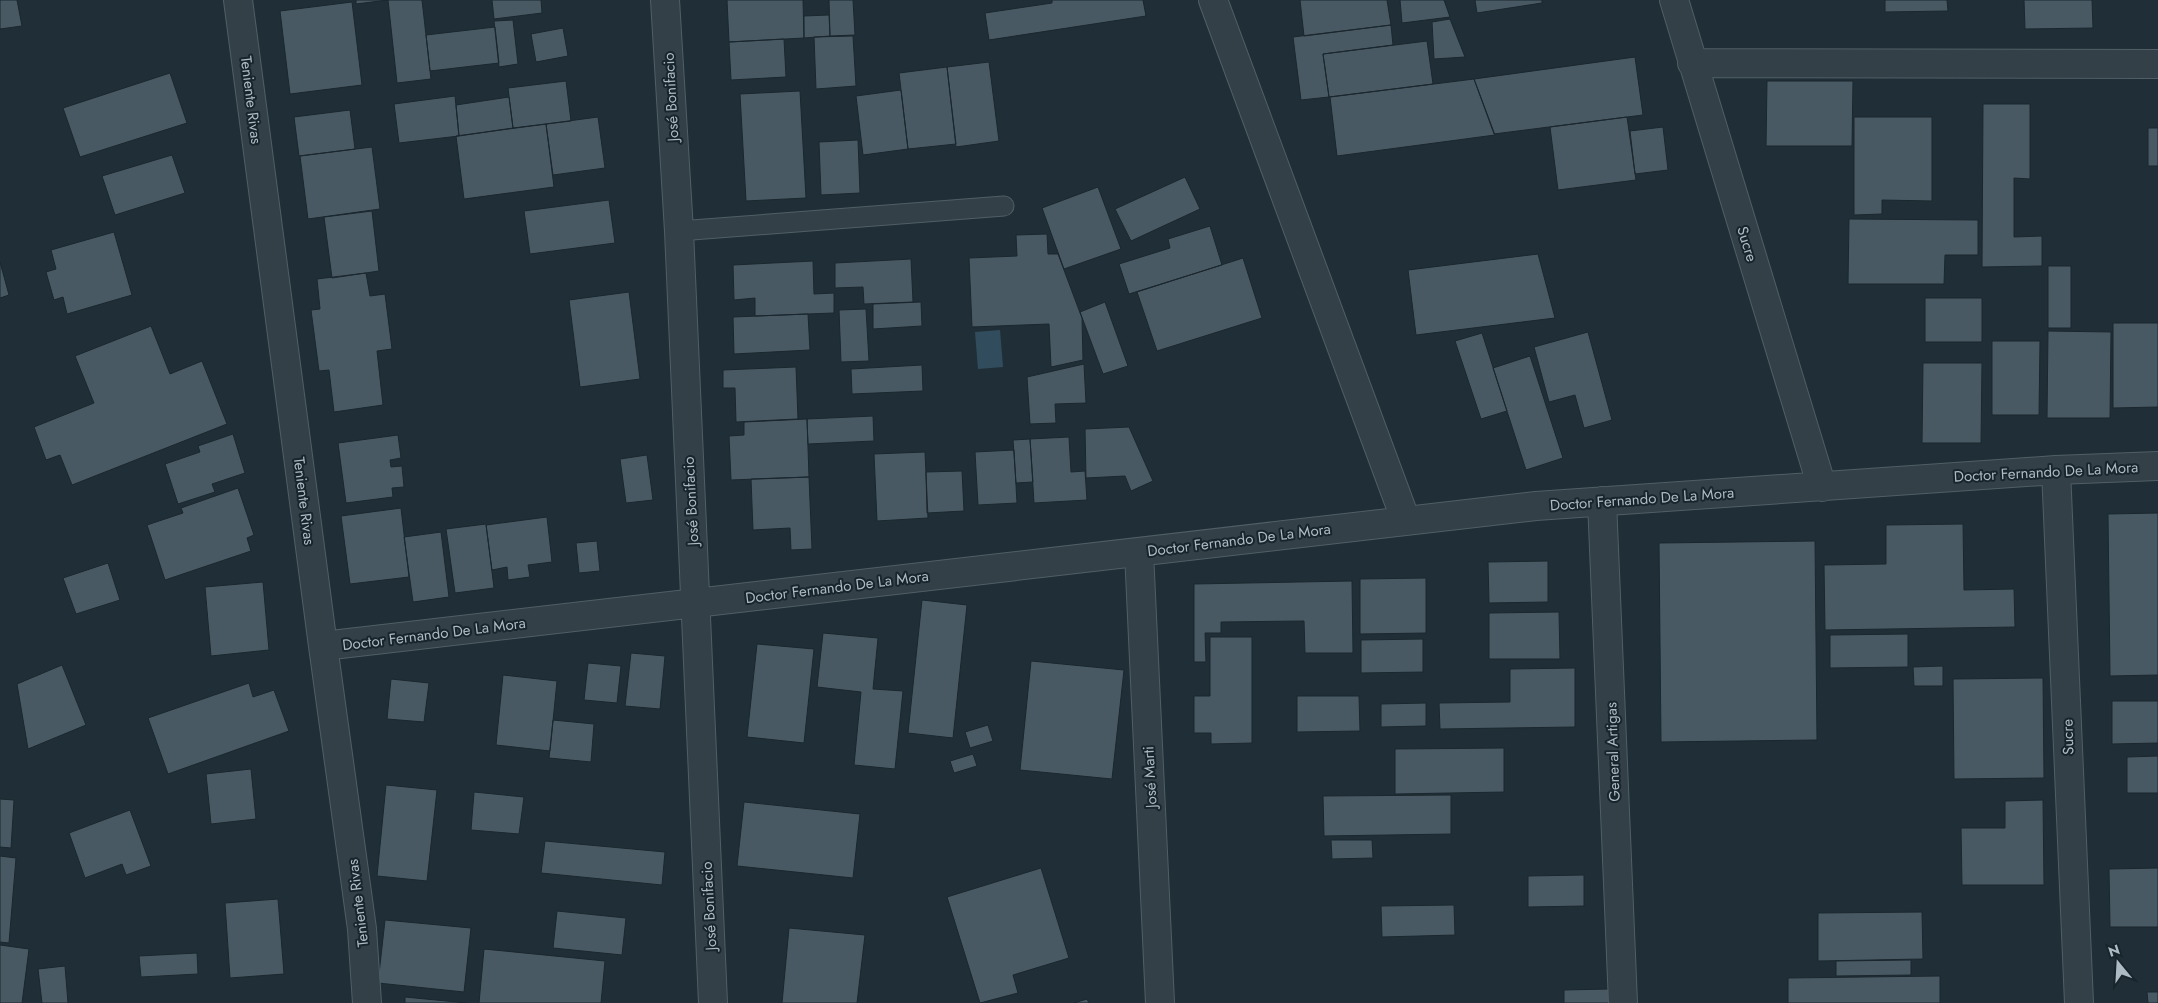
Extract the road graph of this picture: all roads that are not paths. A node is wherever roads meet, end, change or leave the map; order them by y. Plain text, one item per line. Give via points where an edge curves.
1 (238, 0) edge
2 (665, 0) edge
3 (1214, 0) edge
4 (1674, 0) edge
5 (1692, 63) junction
6 (2158, 64) edge
7 (1004, 206) dead end
8 (679, 231) junction
9 (2158, 466) edge
10 (2056, 470) junction
11 (1822, 487) junction
12 (1602, 501) junction
13 (1406, 521) junction
14 (1139, 552) junction
15 (695, 604) junction
16 (322, 646) junction
17 (367, 1003) edge
18 (713, 1003) edge
19 (1160, 1003) edge
20 (1623, 1003) edge
21 (2079, 1003) edge

1 - 16 street, Teniente Rivas
2 - 8 street, José Bonifacio
3 - 13 street
4 - 5 street, Sucre
5 - 6 street
5 - 11 street, Sucre
7 - 8 lane
8 - 15 street, José Bonifacio
9 - 10 street, Doctor Fernando De La Mora
10 - 11 street, Doctor Fernando De La Mora
10 - 21 street, Sucre
11 - 12 street, Doctor Fernando De La Mora
12 - 13 street, Doctor Fernando De La Mora
12 - 20 street, General Artigas
13 - 14 street, Doctor Fernando De La Mora
14 - 15 street, Doctor Fernando De La Mora
14 - 19 street, José Marti
15 - 16 street, Doctor Fernando De La Mora
15 - 18 street, José Bonifacio
16 - 17 street, Teniente Rivas via 362,929

